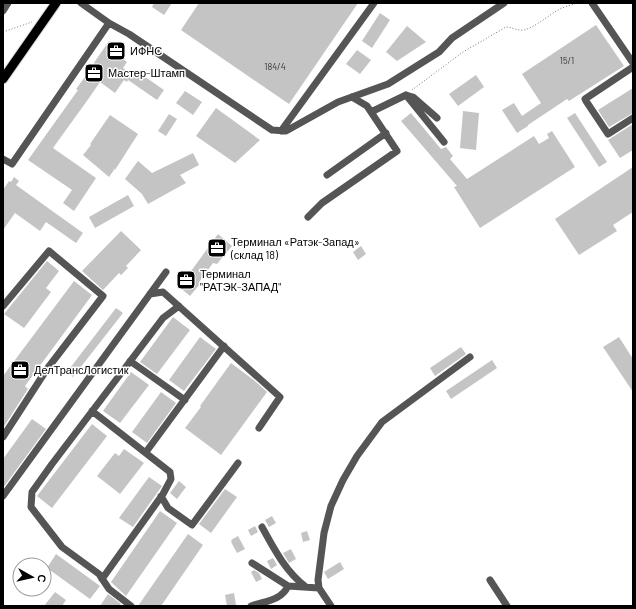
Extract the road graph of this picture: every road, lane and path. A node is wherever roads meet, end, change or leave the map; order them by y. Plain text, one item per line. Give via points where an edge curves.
1 (8, 3) edge
2 (56, 3) edge
3 (80, 3) edge
4 (374, 3) edge
5 (504, 3) edge
6 (577, 3) edge
7 (592, 3) edge
8 (3, 11) edge
9 (32, 22) dead end
10 (109, 23) junction
11 (3, 32) edge
12 (633, 63) edge
13 (633, 67) edge
14 (3, 79) edge
15 (406, 95) junction
16 (352, 97) junction
17 (371, 112) junction
18 (437, 118) dead end
19 (633, 118) edge
20 (281, 131) junction
21 (386, 133) junction
22 (444, 142) dead end
23 (3, 159) edge
24 (327, 176) dead end
25 (308, 217) dead end
26 (166, 272) dead end
27 (150, 294) junction
28 (3, 306) edge
29 (179, 306) junction
30 (224, 346) junction
31 (470, 357) dead end
32 (130, 361) junction
33 (185, 400) junction
34 (92, 411) junction
35 (259, 428) dead end
36 (3, 437) edge
37 (146, 452) junction
38 (238, 463) dead end
39 (3, 496) edge
40 (161, 496) junction
41 (262, 528) dead end
42 (252, 563) dead end
43 (102, 579) junction
44 (490, 580) dead end
45 (288, 586) junction
46 (306, 588) junction
47 (319, 588) junction
48 (131, 606) edge
49 (251, 606) edge
50 (331, 606) edge
51 (507, 606) edge

1 - 8 street
2 - 14 main road
3 - 10 street
4 - 20 street
5 - 16 street via 452,38 439,52 388,84
6 - 15 path via 561,8 524,30 506,27 463,52
7 - 12 street
9 - 11 path
10 - 20 street via 272,130
10 - 23 street via 12,164
13 - 19 street via 585,99 608,134
15 - 17 street
15 - 18 street via 413,97
15 - 22 street
16 - 17 street via 365,104
16 - 20 street via 286,131
17 - 21 street
21 - 24 street
21 - 25 street via 397,151 322,203
26 - 27 street
27 - 29 street via 163,292
27 - 39 street
28 - 36 street via 49,251 103,296 47,369
29 - 30 street
29 - 32 street via 164,318
30 - 33 street
30 - 35 street via 280,397
31 - 47 street via 382,422 357,456 331,506 324,532
32 - 33 street
32 - 34 street
33 - 37 street
34 - 37 street
34 - 43 street via 32,492 31,507 62,547 99,574
37 - 40 street via 170,472 171,479
38 - 40 street via 192,525 168,508
40 - 43 street
41 - 46 street via 279,558
42 - 45 street
43 - 48 street via 109,589
44 - 51 street
45 - 46 street
45 - 49 street via 285,593 278,598
46 - 47 street
47 - 50 street

